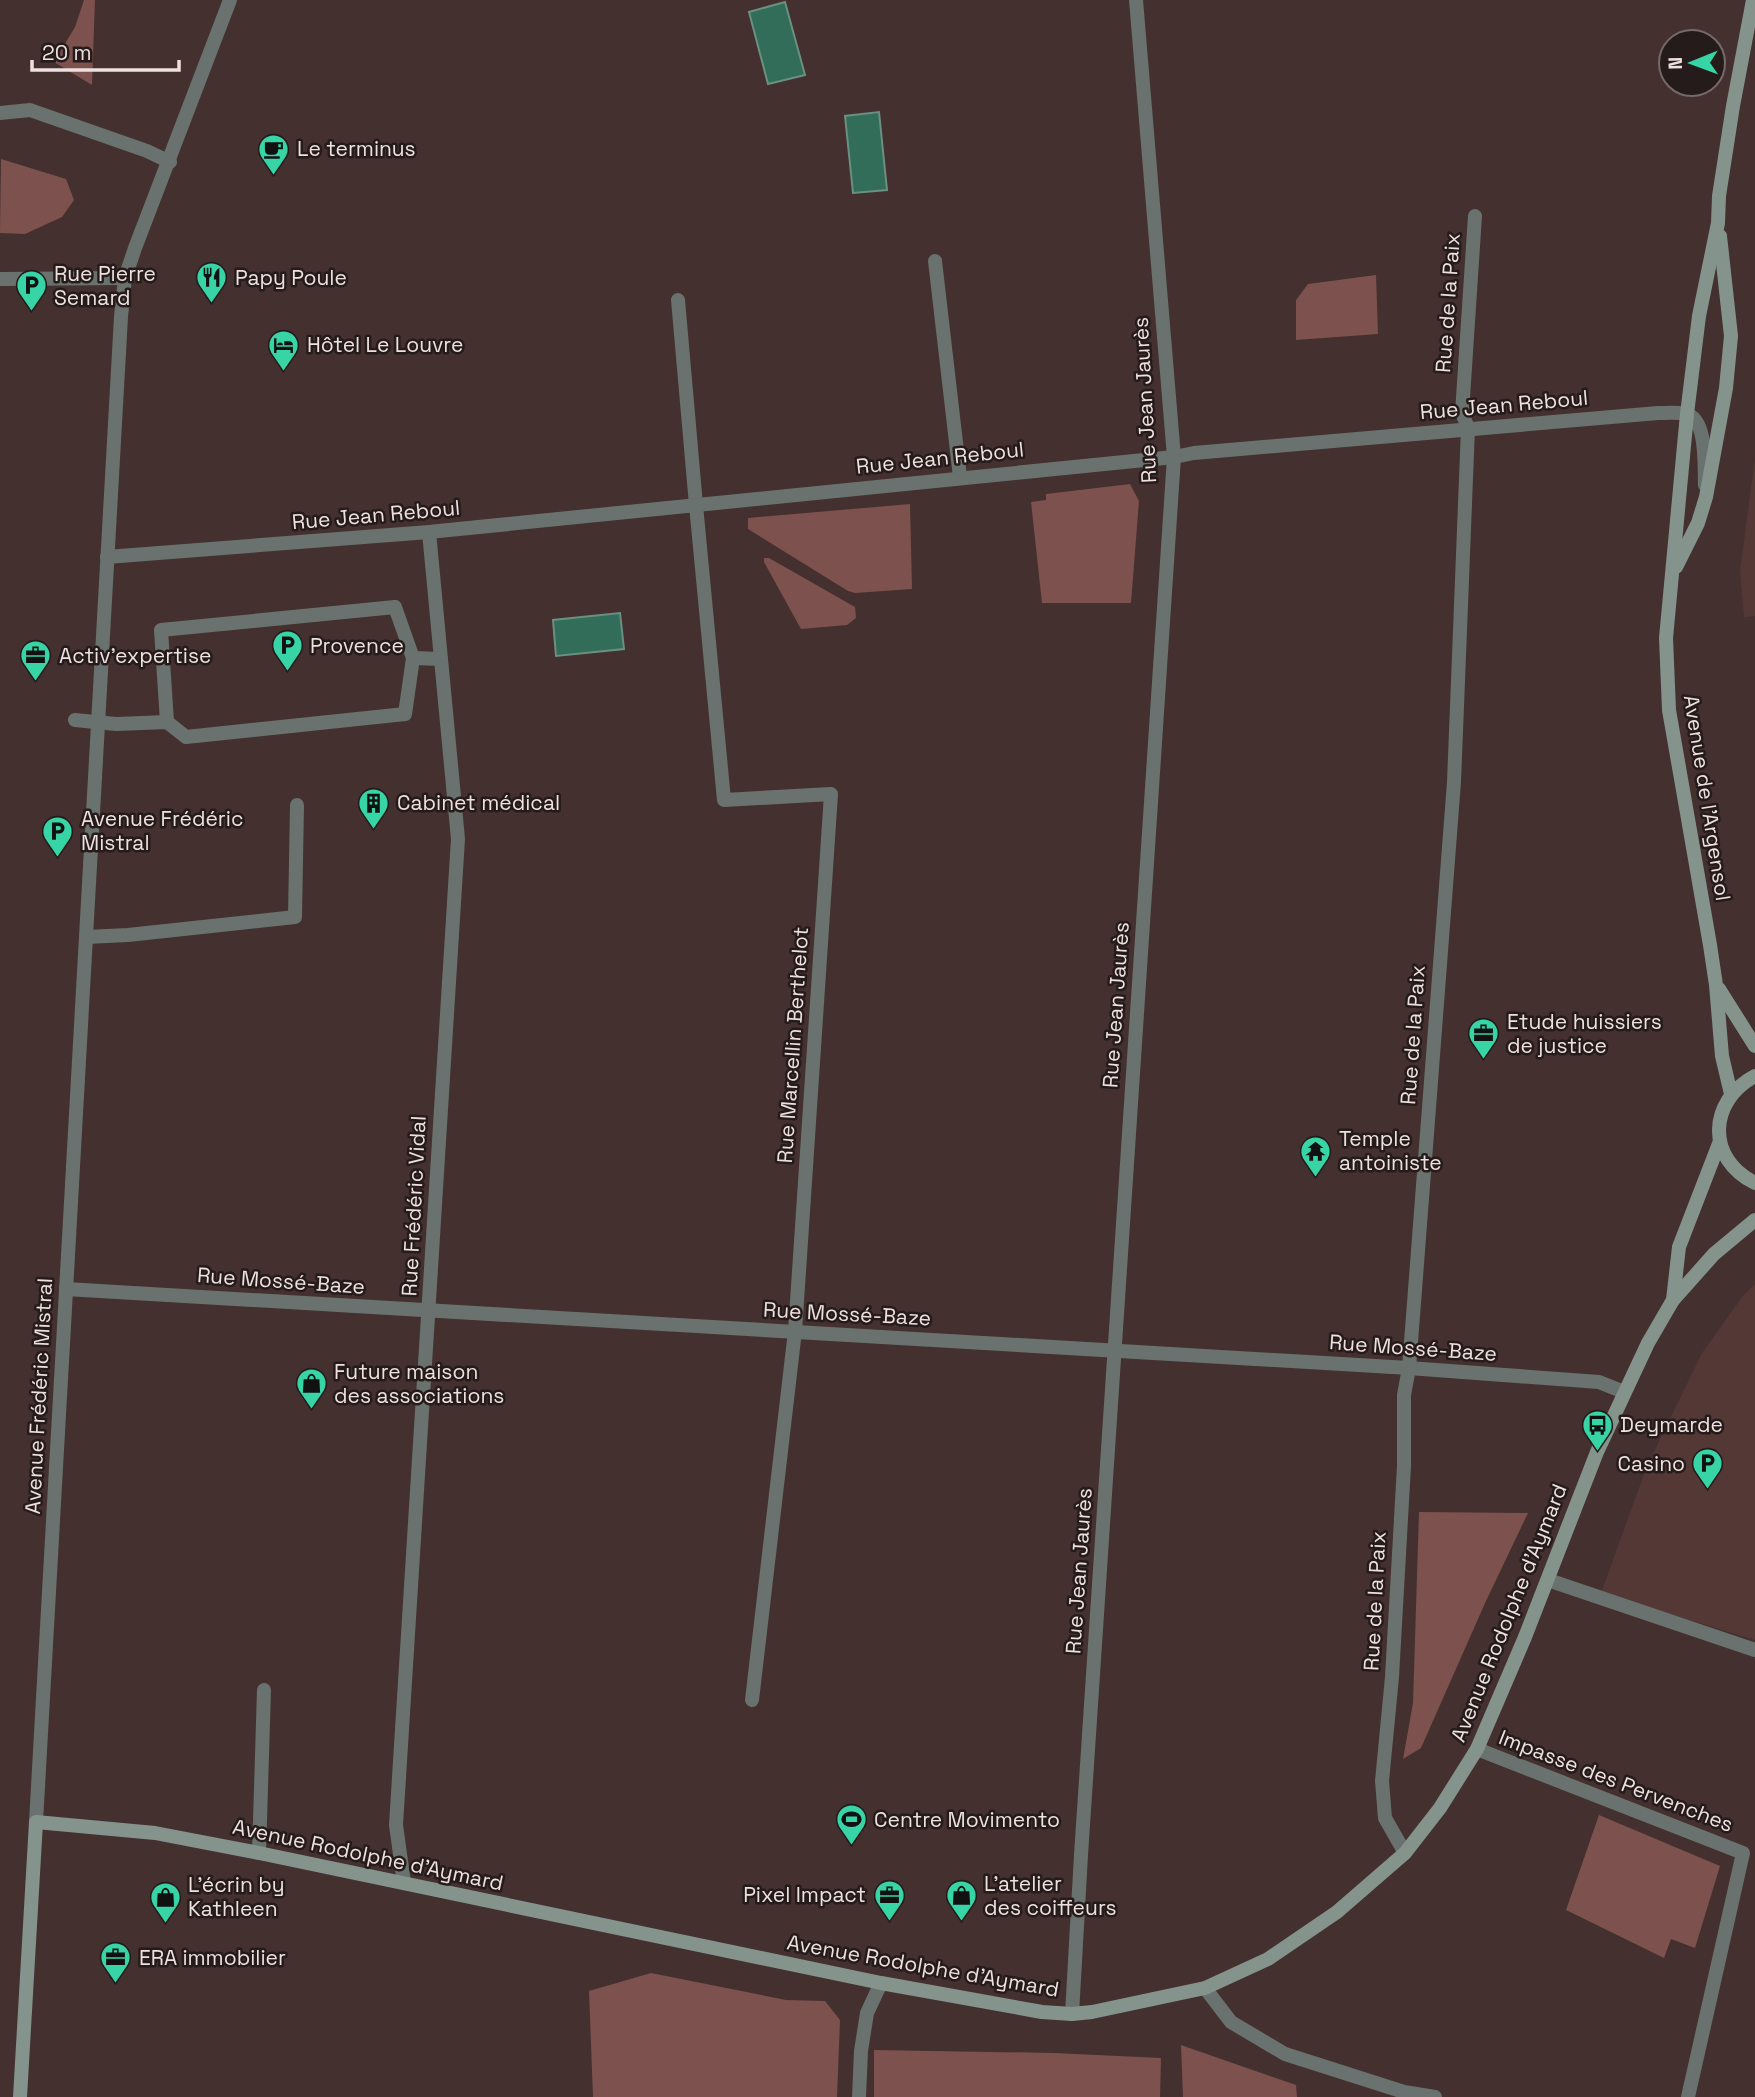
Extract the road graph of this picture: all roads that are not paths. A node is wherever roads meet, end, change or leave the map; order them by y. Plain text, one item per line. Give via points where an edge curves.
1 (230, 0) edge
2 (1136, 0) edge
3 (1753, 0) edge
4 (0, 113) edge
5 (170, 162) junction
6 (1475, 216) dead end
7 (1718, 223) junction
8 (935, 261) dead end
9 (125, 278) junction
10 (0, 279) edge
11 (678, 300) dead end
12 (1687, 414) junction
13 (1468, 428) junction
14 (1174, 457) junction
15 (960, 477) junction
16 (1706, 497) junction
17 (696, 505) junction
18 (429, 532) junction
19 (107, 557) junction
20 (1673, 575) junction
21 (413, 658) junction
22 (441, 659) junction
23 (75, 720) dead end
24 (97, 722) junction
25 (167, 722) junction
26 (297, 805) dead end
27 (86, 937) junction
28 (1716, 985) junction
29 (1755, 1046) edge
30 (1755, 1076) edge
31 (1731, 1094) junction
32 (1720, 1141) junction
33 (1755, 1183) edge
34 (1755, 1220) edge
35 (66, 1289) junction
36 (1673, 1300) junction
37 (429, 1312) junction
38 (795, 1331) junction
39 (1114, 1351) junction
40 (1409, 1368) junction
41 (1624, 1392) junction
42 (1548, 1580) junction
43 (1755, 1650) edge
44 (264, 1690) dead end
45 (752, 1700) dead end
46 (1477, 1749) junction
47 (36, 1822) junction
48 (259, 1853) junction
49 (1405, 1853) junction
50 (404, 1883) junction
51 (881, 1983) junction
52 (1205, 1988) junction
53 (1072, 2014) junction
54 (1404, 2094) edge
55 (20, 2097) edge
56 (859, 2097) edge
57 (1435, 2097) edge
58 (1688, 2097) edge

1 - 5 street, Avenue Frédéric Mistral
2 - 14 street, Rue Jean Jaurès
3 - 7 street, Avenue de l'Argensol
4 - 5 street via 30,110
5 - 9 street, Avenue Frédéric Mistral
6 - 13 street, Rue de la Paix via 1462,412
7 - 12 street, Avenue de l'Argensol via 1699,316
7 - 16 street, Avenue de l'Argensol via 1731,336
8 - 15 street
9 - 10 street
9 - 19 street, Avenue Frédéric Mistral
11 - 17 street
12 - 13 street, Rue Jean Reboul
12 - 16 street via 1700,427
12 - 20 street, Avenue de l'Argensol
13 - 14 street, Rue Jean Reboul
13 - 40 street, Rue de la Paix via 1454,782
14 - 15 street, Rue Jean Reboul
14 - 39 street, Rue Jean Jaurès
15 - 17 street, Rue Jean Reboul
16 - 20 street, Avenue de l'Argensol
17 - 18 street, Rue Jean Reboul
17 - 38 street, Rue Marcellin Berthelot via 724,800 831,794
18 - 19 street, Rue Jean Reboul
18 - 22 street, Rue Frédéric Vidal
19 - 24 street, Avenue Frédéric Mistral
20 - 28 street, Avenue de l'Argensol via 1666,638 1668,710
21 - 22 street
21 - 25 street via 405,714 186,737
21 - 25 street via 395,607 162,629
22 - 37 street, Rue Frédéric Vidal via 458,839
23 - 24 street
24 - 25 street
24 - 27 street, Avenue Frédéric Mistral
26 - 27 street via 295,917
27 - 35 street, Avenue Frédéric Mistral
28 - 29 street, Avenue de l'Argensol
28 - 31 street, Avenue de l'Argensol via 1722,1056
30 - 31 street
31 - 32 street, Avenue Rodolphe d'Aymard via 1721,1116
32 - 33 street via 1728,1161 1742,1177
32 - 36 street, Avenue Rodolphe d'Aymard via 1679,1247
34 - 36 street, Avenue Rodolphe d'Aymard via 1714,1254
35 - 37 street, Rue Mossé-Baze
35 - 47 street, Avenue Frédéric Mistral
36 - 41 street, Avenue Rodolphe d'Aymard
37 - 38 street, Rue Mossé-Baze
37 - 50 street, Rue Frédéric Vidal via 396,1825
38 - 39 street, Rue Mossé-Baze
38 - 45 street, Rue Marcellin Berthelot
39 - 40 street, Rue Mossé-Baze
39 - 53 street, Rue Jean Jaurès
40 - 41 street, Rue Mossé-Baze via 1599,1382
40 - 49 street, Rue de la Paix via 1382,1781 1385,1818
41 - 42 street, Avenue Rodolphe d'Aymard
42 - 43 street
42 - 46 street, Avenue Rodolphe d'Aymard
44 - 48 street
46 - 49 street, Avenue Rodolphe d'Aymard
46 - 58 street, Impasse des Pervenches via 1743,1853
47 - 48 street, Avenue Rodolphe d'Aymard via 155,1833
47 - 55 street, Avenue Frédéric Mistral
48 - 50 street, Avenue Rodolphe d'Aymard
49 - 52 street, Avenue Rodolphe d'Aymard via 1337,1912 1268,1959
50 - 51 street, Avenue Rodolphe d'Aymard
51 - 53 street, Avenue Rodolphe d'Aymard
51 - 56 street via 867,2013
52 - 53 street, Avenue Rodolphe d'Aymard
52 - 54 street via 1231,2022 1285,2054
54 - 57 street

